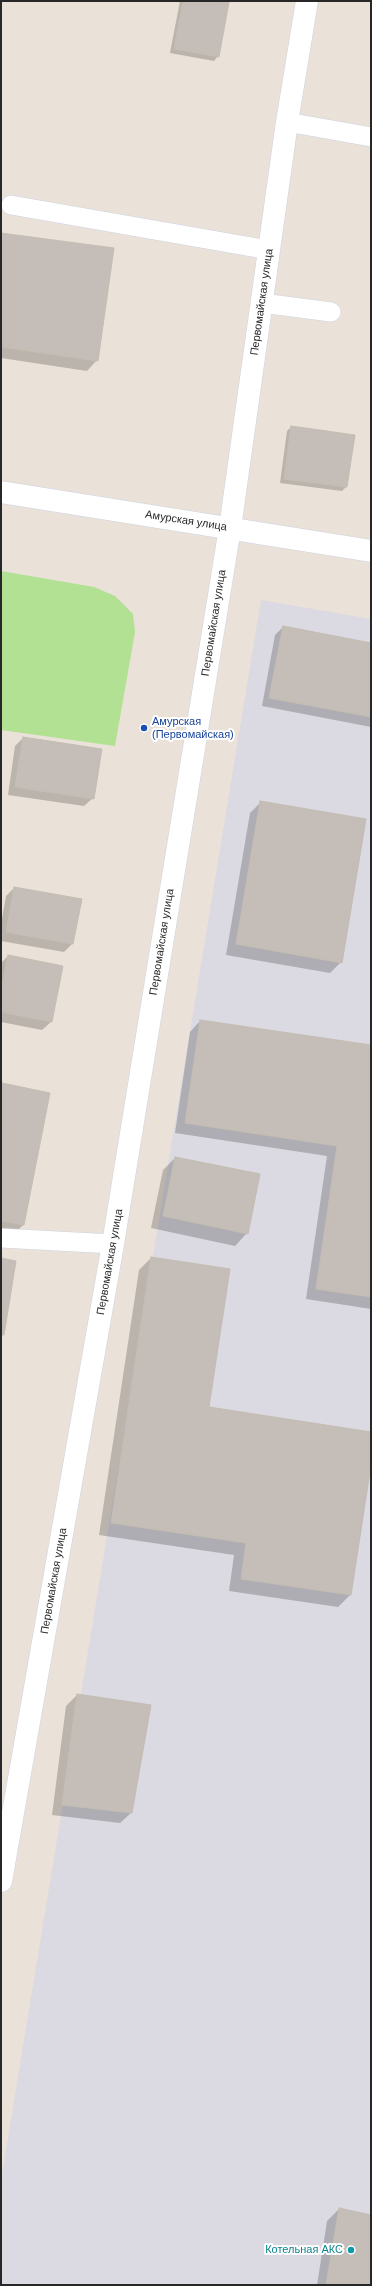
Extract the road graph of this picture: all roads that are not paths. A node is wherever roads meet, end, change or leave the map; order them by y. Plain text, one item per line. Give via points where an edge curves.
1 (307, 1) edge
2 (287, 122) junction
3 (371, 137) edge
4 (11, 205) dead end
5 (269, 250) junction
6 (262, 303) junction
7 (331, 312) dead end
8 (1, 492) edge
9 (230, 528) junction
10 (371, 551) edge
11 (1, 1238) edge
12 (113, 1244) junction
13 (1, 1881) edge

1 - 2 street, Первомайская улица
2 - 3 lane
2 - 5 street, Первомайская улица
4 - 5 lane
5 - 6 street, Первомайская улица
6 - 7 lane
6 - 9 street, Первомайская улица
8 - 9 street, Амурская улица
9 - 10 street, Амурская улица
9 - 12 street, Первомайская улица
11 - 12 lane
12 - 13 street, Первомайская улица

